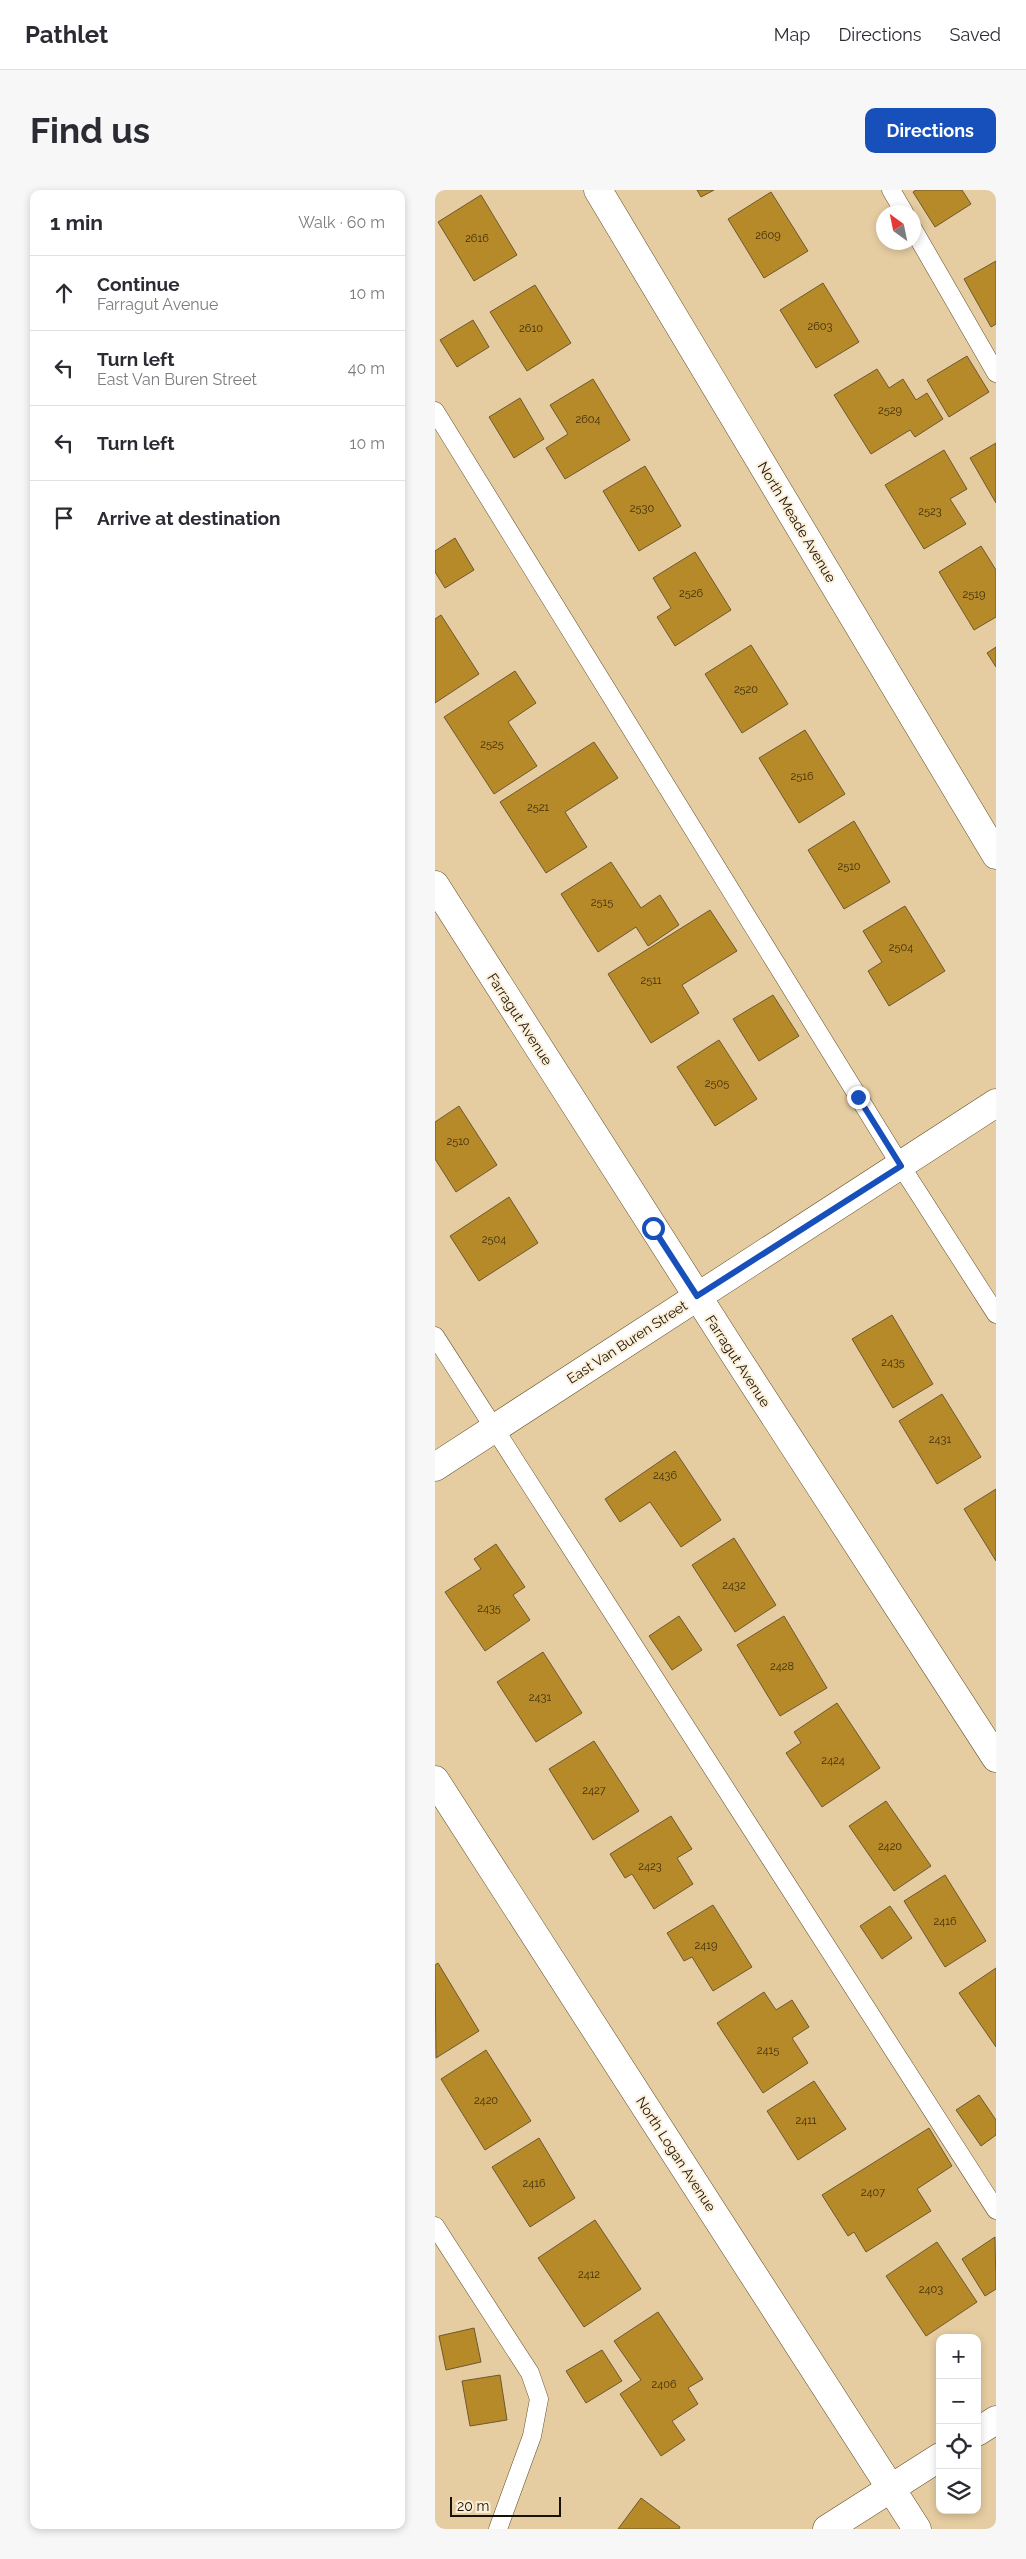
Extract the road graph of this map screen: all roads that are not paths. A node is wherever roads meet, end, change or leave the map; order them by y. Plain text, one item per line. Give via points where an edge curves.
1 (598, 190) edge
2 (891, 190) edge
3 (900, 205) edge
4 (921, 244) edge
5 (996, 373) edge
6 (435, 411) edge
7 (996, 855) edge
8 (435, 885) edge
9 (996, 1103) edge
10 (901, 1166) junction
11 (697, 1296) junction
12 (996, 1314) edge
13 (435, 1336) edge
14 (495, 1428) junction
15 (435, 1467) edge
16 (996, 1758) edge
17 (435, 1780) edge
18 (996, 2210) edge
19 (435, 2226) edge
20 (996, 2420) edge
21 (981, 2429) edge
22 (936, 2459) edge
23 (891, 2488) junction
24 (498, 2529) edge
25 (827, 2529) edge
26 (917, 2529) edge

1 - 7 street, North Meade Avenue
2 - 3 lane
4 - 5 lane
6 - 10 lane
8 - 11 street, Farragut Avenue
9 - 10 street, East Van Buren Street
10 - 11 street, East Van Buren Street
10 - 12 lane
11 - 14 street, East Van Buren Street
11 - 16 street, Farragut Avenue
13 - 14 lane
14 - 15 street, East Van Buren Street
14 - 18 lane
17 - 23 street, North Logan Avenue
19 - 24 lane via 530,2373 539,2399 532,2436
20 - 21 street
22 - 23 street
23 - 25 street
23 - 26 street, North Logan Avenue

